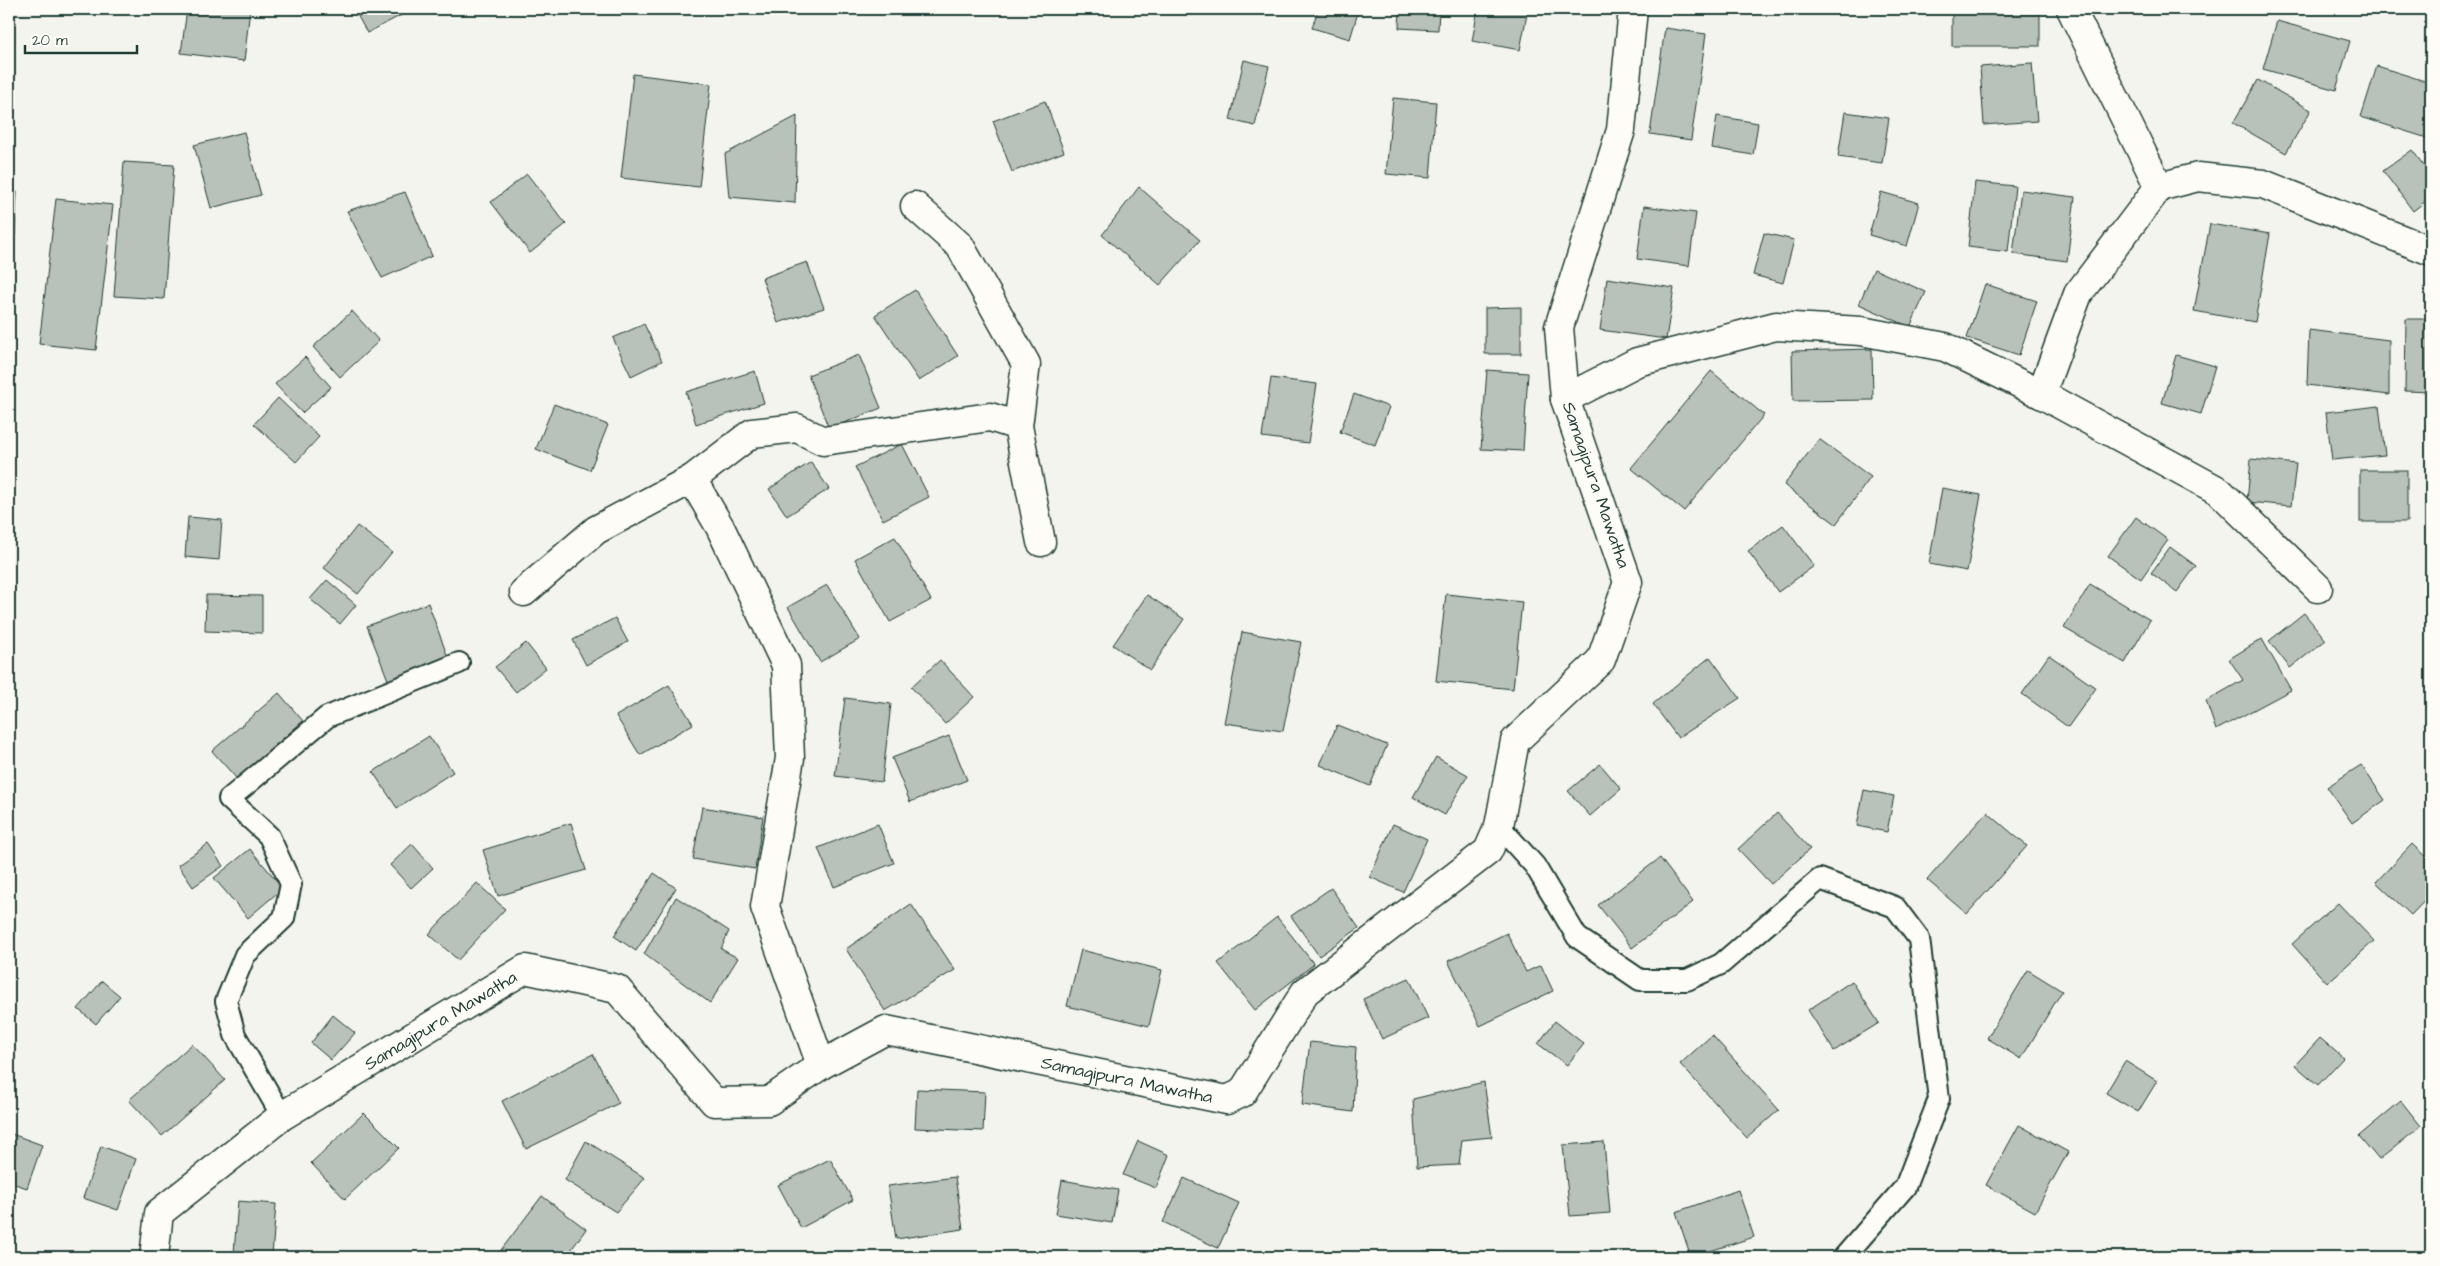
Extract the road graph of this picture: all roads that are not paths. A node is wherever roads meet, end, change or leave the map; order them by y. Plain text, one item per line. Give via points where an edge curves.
1 (1633, 9) edge
2 (2072, 9) edge
3 (2159, 186) junction
4 (915, 206) dead end
5 (2431, 252) edge
6 (2041, 394) junction
7 (1565, 399) junction
8 (1018, 426) junction
9 (692, 479) junction
10 (1041, 542) dead end
11 (2318, 588) dead end
12 (524, 592) dead end
13 (459, 663) dead end
14 (1499, 826) junction
15 (821, 1065) junction
16 (282, 1116) junction
17 (154, 1257) edge
18 (1844, 1257) edge

1 - 7 street, Samagipura Mawatha via 1621,130 1559,327
2 - 3 street
3 - 5 street via 2198,177 2263,184
3 - 6 street via 2078,294
4 - 8 street via 960,246 1026,364
6 - 7 street via 1945,348 1861,331 1776,326 1637,362
6 - 11 street via 2219,491
7 - 14 street, Samagipura Mawatha via 1628,582 1601,660 1515,741
8 - 9 street via 990,418 823,441 797,428 752,433
8 - 10 street
9 - 12 street via 596,530
9 - 15 street via 720,527 786,665 790,758 765,907
13 - 16 lane via 327,717 229,799 269,836 291,884 284,918 245,955 226,1001 235,1035
14 - 15 street, Samagipura Mawatha via 1488,851 1305,992 1242,1093 1227,1100 886,1030
14 - 18 lane via 1535,866 1577,937 1640,980 1687,980 1721,964 1820,879 1896,907 1919,939 1939,1099 1905,1187
15 - 16 street, Samagipura Mawatha via 769,1101 714,1102 618,989 524,969
16 - 17 street, Samagipura Mawatha via 159,1213

